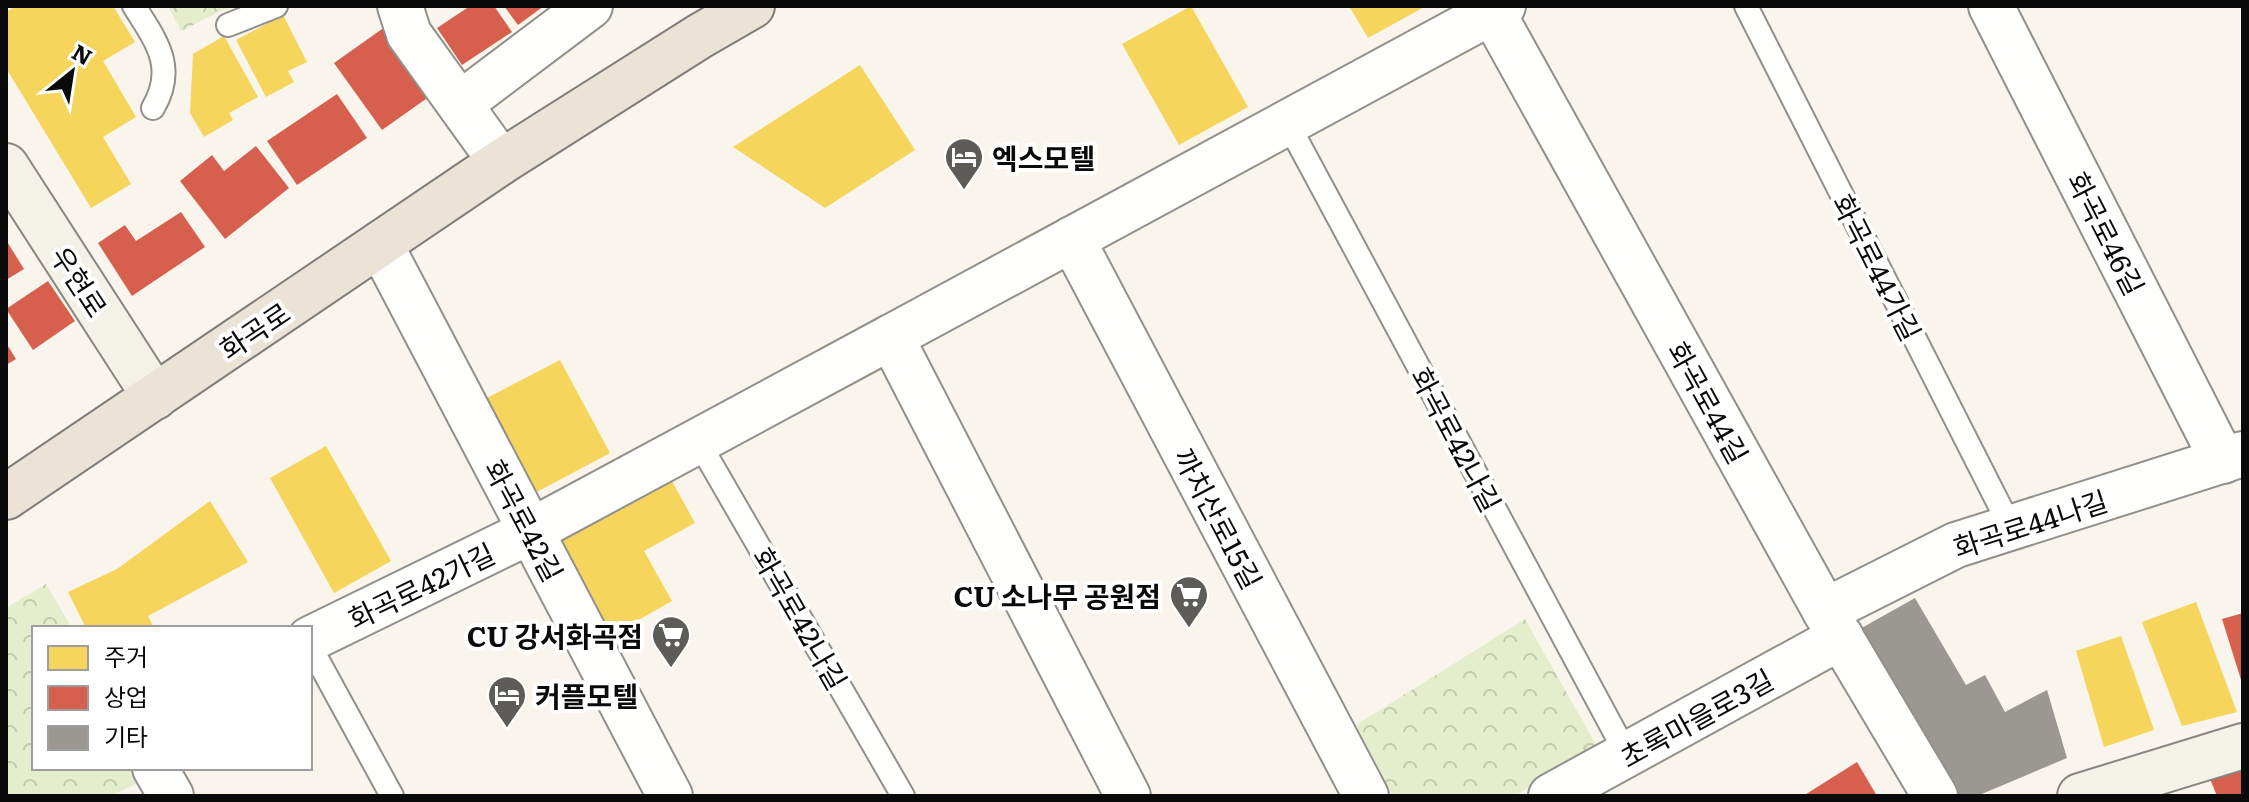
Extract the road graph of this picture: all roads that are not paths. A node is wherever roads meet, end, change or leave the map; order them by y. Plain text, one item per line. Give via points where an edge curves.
1 (134, 6) edge
2 (276, 6) edge
3 (400, 6) edge
4 (752, 6) edge
5 (1746, 6) edge
6 (1991, 6) edge
7 (581, 8) edge
8 (1495, 8) edge
9 (228, 25) dead end
10 (460, 104) junction
11 (153, 108) dead end
12 (1287, 122) junction
13 (501, 162) junction
14 (6, 166) edge
15 (1072, 239) junction
16 (380, 244) junction
17 (891, 337) junction
18 (155, 397) junction
19 (698, 441) junction
20 (2233, 458) edge
21 (6, 497) edge
22 (2011, 528) junction
23 (531, 531) junction
24 (1833, 624) junction
25 (312, 638) edge
26 (312, 650) edge
27 (2243, 746) edge
28 (1627, 755) junction
29 (392, 796) edge
30 (670, 796) edge
31 (903, 796) edge
32 (1128, 796) edge
33 (1366, 796) edge
34 (1551, 796) edge
35 (1935, 796) edge
36 (2080, 796) edge

1 - 11 lane via 165,68
2 - 9 lane
3 - 10 street via 409,34
4 - 13 main road, 화곡로
5 - 22 lane, 화곡로44가길
6 - 20 street, 화곡로46길
7 - 10 street
8 - 12 street
8 - 24 street, 화곡로44길
10 - 13 street
12 - 15 street
12 - 28 lane, 화곡로42나길
13 - 16 main road, 화곡로
14 - 18 street, 우현로
15 - 17 street
15 - 33 street, 까치산로15길
16 - 18 main road, 화곡로
16 - 23 street, 화곡로42길
17 - 19 street
17 - 32 street
18 - 21 main road, 화곡로
19 - 23 street
19 - 31 lane, 화곡로42나길
20 - 22 street, 화곡로44나길
22 - 24 street, 화곡로44나길 via 1956,545
23 - 25 street, 화곡로42가길
23 - 30 street, 화곡로42길
24 - 28 street, 초록마을로3길
24 - 35 street, 화곡로44길
26 - 29 lane
27 - 36 street
28 - 34 street, 초록마을로3길

